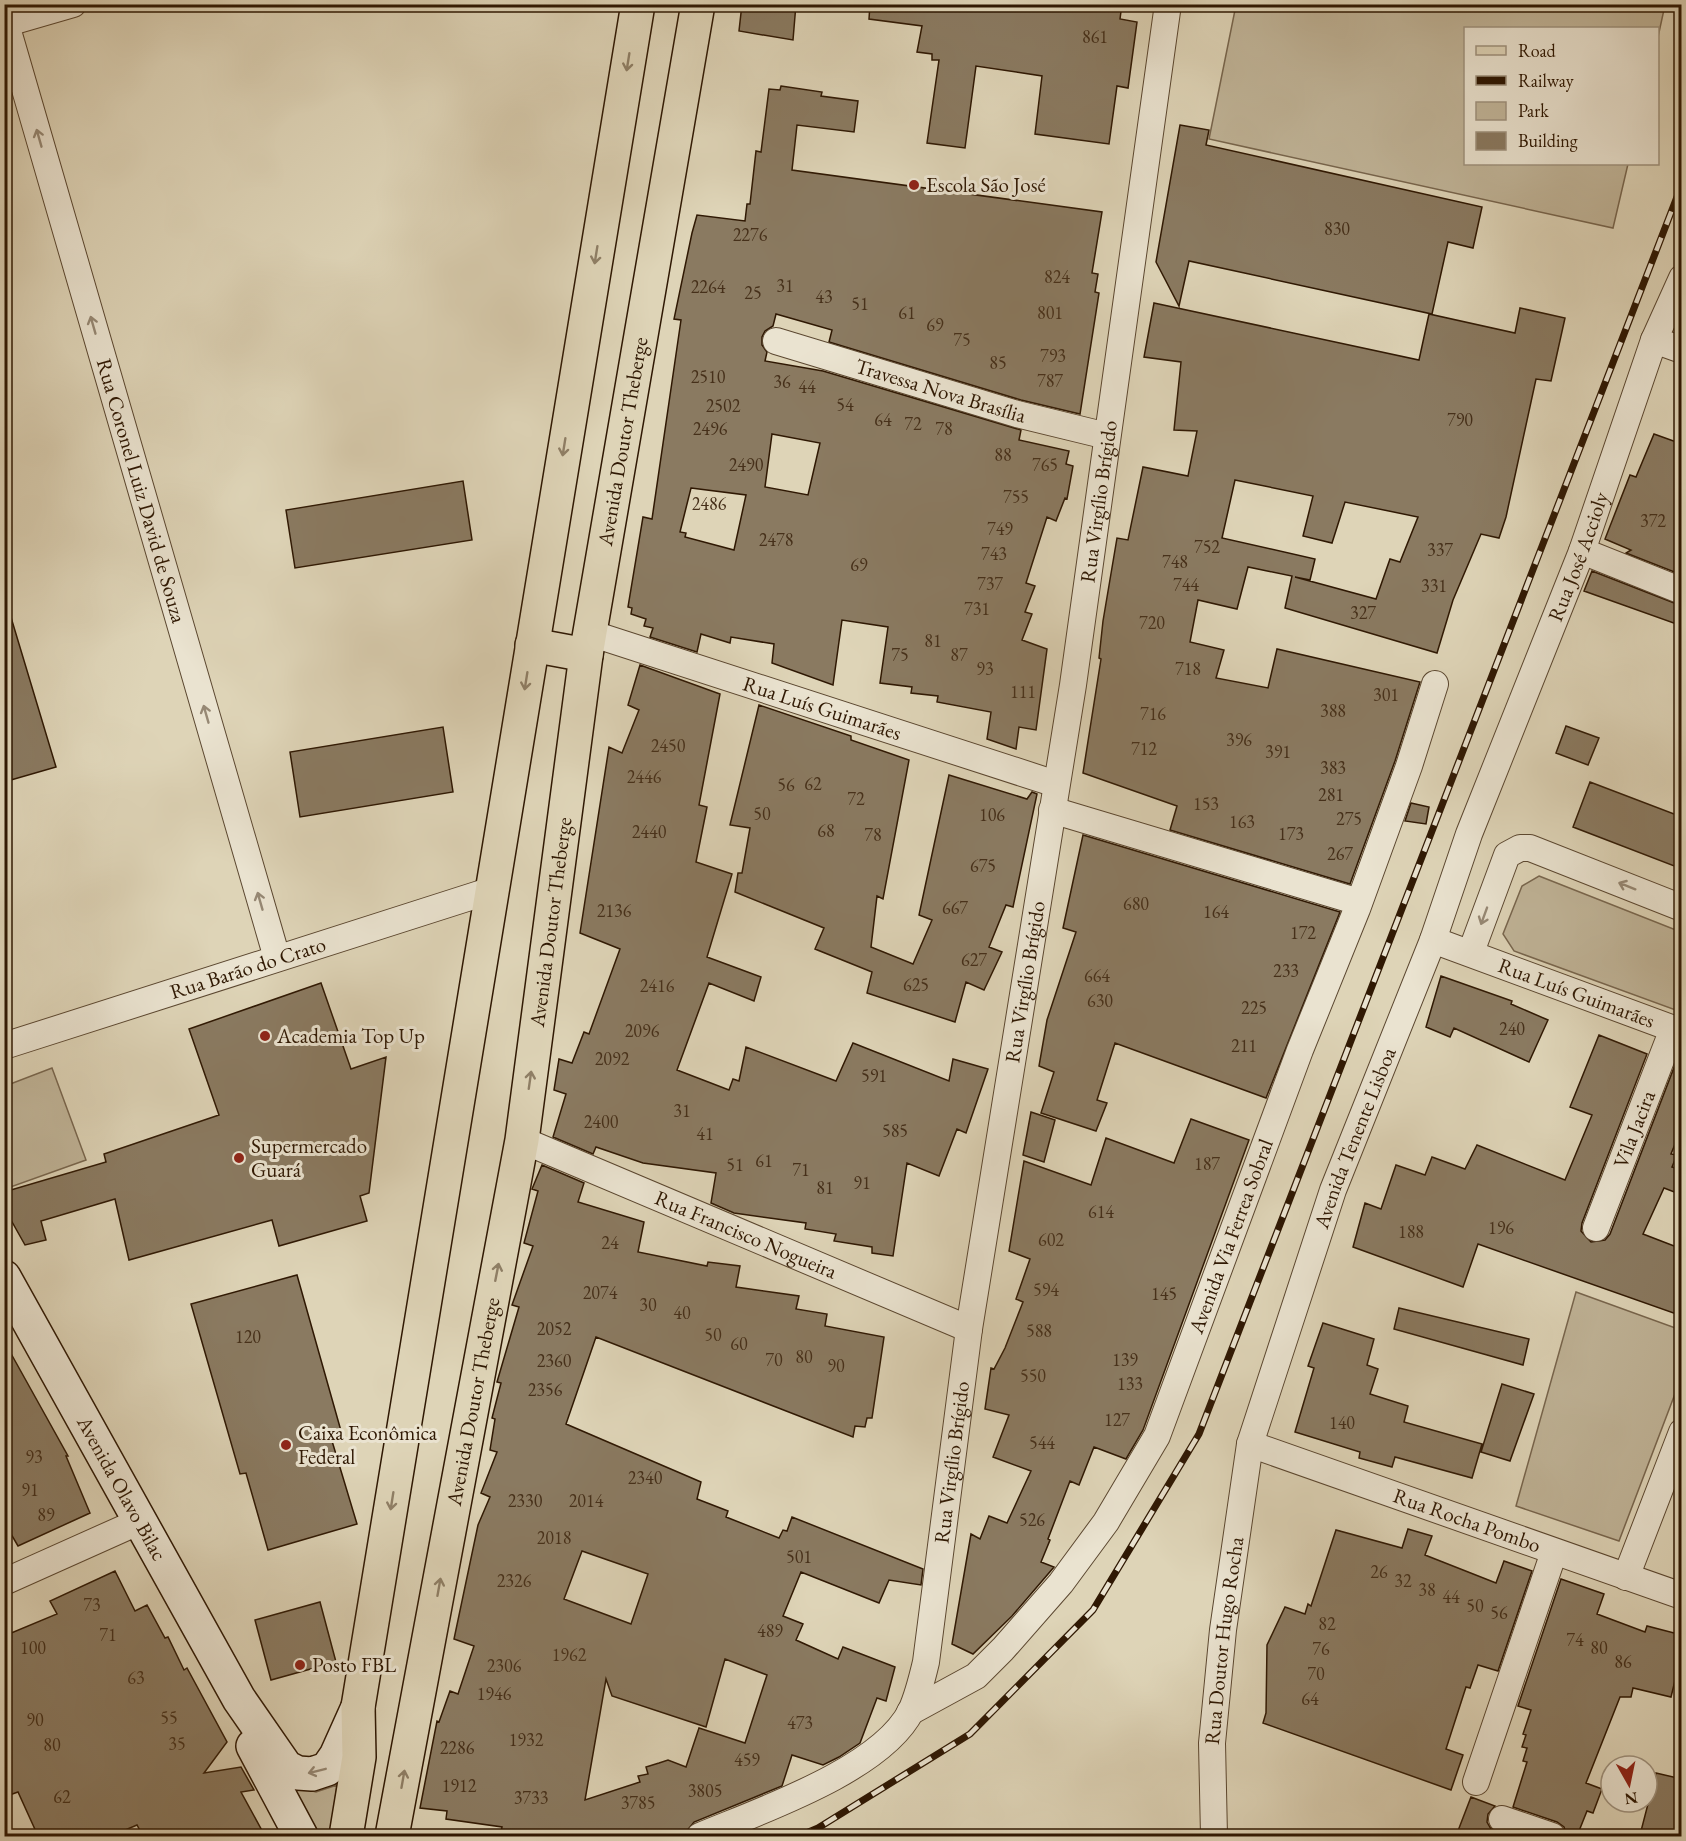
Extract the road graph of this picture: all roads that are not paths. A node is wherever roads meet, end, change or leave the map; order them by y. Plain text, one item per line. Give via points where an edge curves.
1 (73, 4) edge
2 (638, 4) edge
3 (698, 4) edge
4 (1168, 4) edge
5 (5, 24) edge
6 (1682, 278) edge
7 (776, 340) dead end
8 (1654, 340) junction
9 (1682, 351) edge
10 (1107, 436) junction
11 (1582, 551) junction
12 (1682, 591) edge
13 (588, 644) junction
14 (532, 645) junction
15 (1435, 684) dead end
16 (1056, 783) junction
17 (1052, 810) junction
18 (1469, 834) joint
19 (492, 890) junction
20 (1359, 902) junction
21 (1682, 908) edge
22 (1433, 940) junction
23 (1471, 952) junction
24 (277, 958) junction
25 (1677, 1031) edge
26 (4, 1046) edge
27 (522, 1140) junction
28 (1596, 1228) dead end
29 (4, 1277) edge
30 (969, 1329) junction
31 (1682, 1432) edge
32 (1250, 1444) junction
33 (138, 1522) junction
34 (1554, 1552) junction
35 (1626, 1577) junction
36 (4, 1582) edge
37 (1682, 1596) edge
38 (239, 1699) junction
39 (358, 1707) junction
40 (910, 1712) junction
41 (1476, 1782) dead end
42 (1502, 1819) dead end
43 (301, 1836) edge
44 (346, 1836) edge
45 (392, 1836) edge
46 (700, 1836) edge
47 (1214, 1836) edge
48 (1552, 1836) edge

1 - 5 street
2 -> 14 main road
3 - 13 main road, Avenida Doutor Theberge
4 - 10 street, Rua Virgílio Brígido
24 -> 5 street, Rua Coronel Luiz David de Souza
6 - 8 street, Rua José Accioly
7 - 10 street, Travessa Nova Brasília via 1017,414
8 - 9 street
8 - 11 street, Rua José Accioly
10 - 16 street, Rua Virgílio Brígido
11 - 12 street
11 - 18 street, Rua José Accioly
13 - 14 main road
13 - 16 street, Rua Luís Guimarães
27 -> 13 main road, Avenida Doutor Theberge
14 -> 19 main road
15 - 20 street, Avenida Via Ferrea Sobral
16 - 17 street, Rua Virgílio Brígido
17 - 20 street
17 - 30 street, Rua Virgílio Brígido
18 - 22 street, Avenida Tenente Lisboa
19 - 24 street, Rua Barão do Crato
19 -> 39 main road
20 - 40 street, Avenida Via Ferrea Sobral via 1157,1436 1106,1522 1061,1583 1003,1649 976,1676
21 -> 23 street, Rua Luís Guimarães via 1530,848 1520,848 1507,855
22 - 23 street, Rua Luís Guimarães
22 - 32 street, Avenida Tenente Lisboa via 1333,1190
23 - 25 street, Rua Luís Guimarães
24 - 26 street, Rua Barão do Crato
25 - 28 street, Vila Jacira
27 - 30 street, Rua Francisco Nogueira
45 -> 27 main road, Avenida Doutor Theberge
29 - 33 street, Avenida Olavo Bilac
30 - 40 street, Rua Virgílio Brígido via 926,1662
31 - 35 street
32 - 34 street, Rua Rocha Pombo
32 - 47 street, Rua Doutor Hugo Rocha via 1217,1687 1212,1743
33 - 36 street
33 - 38 street, Avenida Olavo Bilac
34 - 35 street, Rua Rocha Pombo
34 - 41 street
35 - 37 street, Rua Rocha Pombo
39 -> 38 street, Avenida Olavo Bilac via 336,1756 327,1769 312,1774 286,1767
38 - 43 street, Avenida Olavo Bilac via 248,1737
39 - 44 main road via 359,1757
40 - 46 street, Rua Virgílio Brígido via 890,1737 823,1783
42 - 48 street

